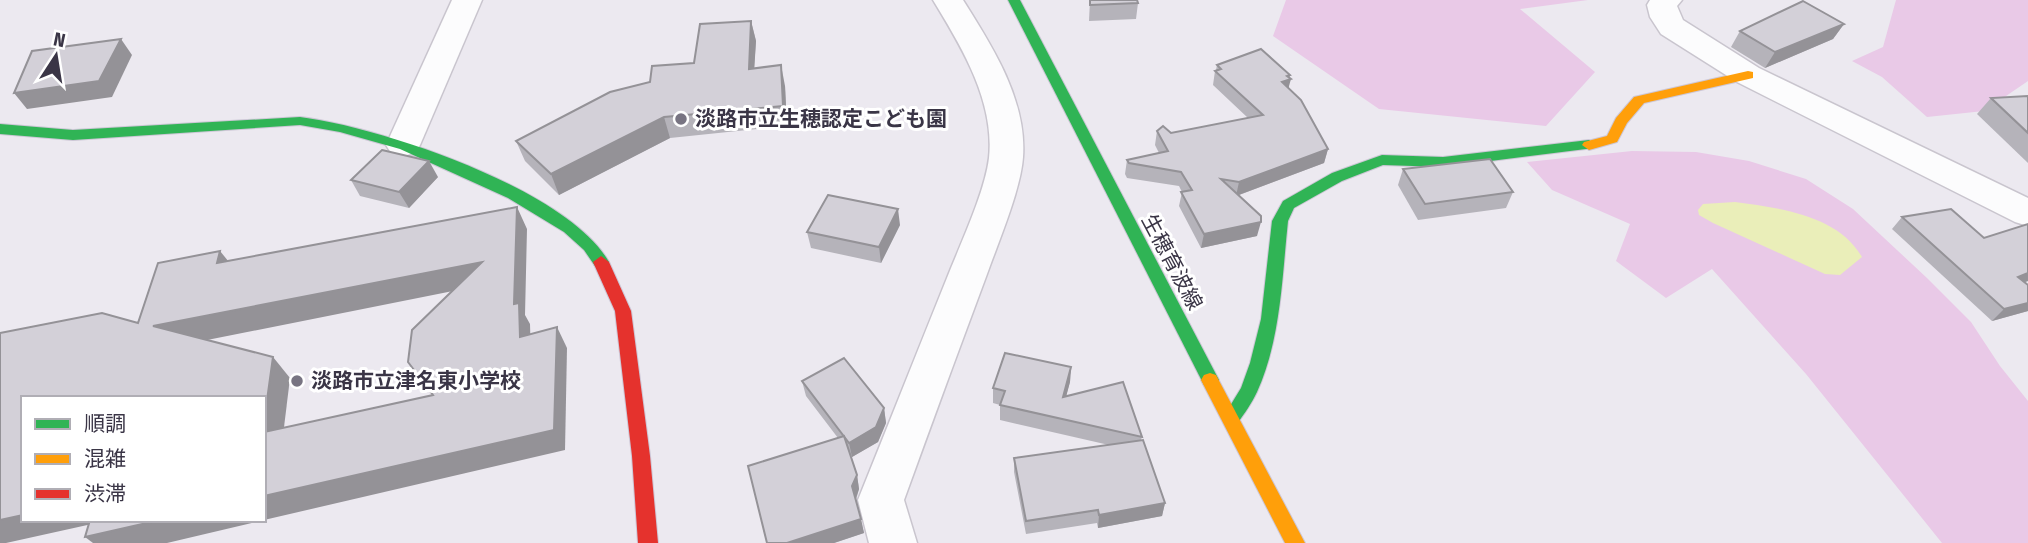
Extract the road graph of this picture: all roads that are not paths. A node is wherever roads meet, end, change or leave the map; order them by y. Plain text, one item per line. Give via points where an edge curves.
1 (467, 0) edge
2 (948, 0) edge
3 (1014, 0) edge
4 (1667, 0) edge
5 (1748, 75) junction
6 (0, 128) edge
7 (403, 145) junction
8 (2028, 213) edge
9 (1231, 419) junction
10 (648, 543) edge
11 (893, 543) edge
12 (1295, 543) edge

1 - 7 street
2 - 11 street via 992,80 1004,126 1006,158 981,240 881,500
3 - 9 street, 生穂育波線
4 - 5 street via 1662,5 1672,27
5 - 8 street
5 - 9 street via 1639,100 1612,139 1602,143 1443,162 1382,160 1337,177 1288,205 1280,221 1269,319 1258,363 1249,390
6 - 7 street via 73,135 300,121
7 - 10 street via 548,212 596,250 623,312
9 - 12 street, 生穂育波線

